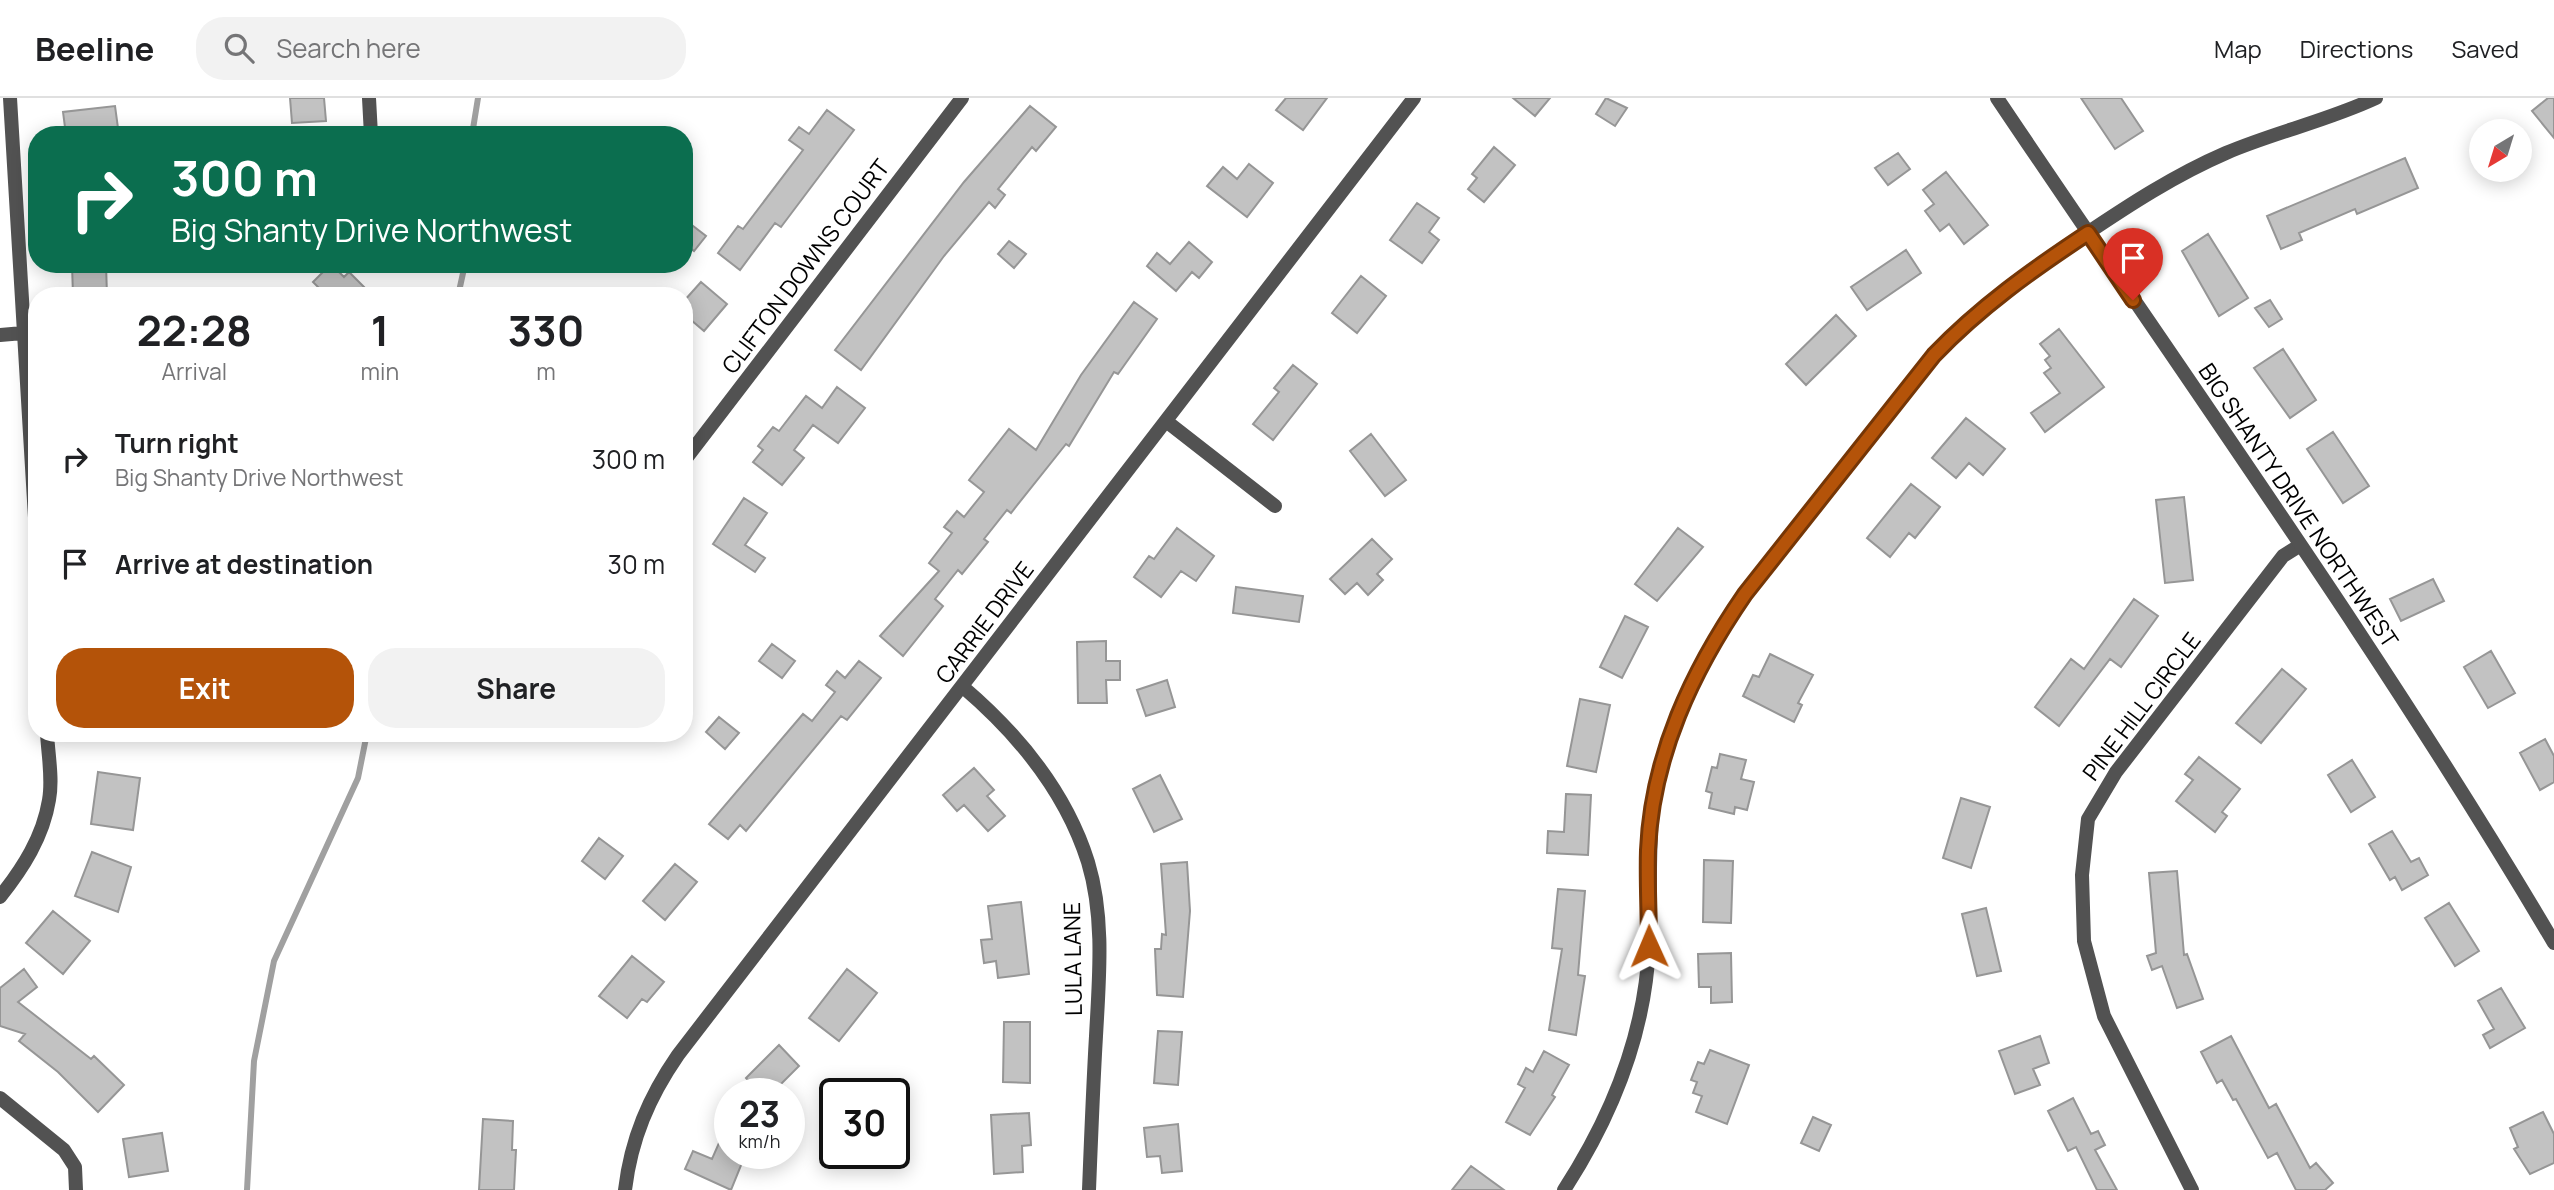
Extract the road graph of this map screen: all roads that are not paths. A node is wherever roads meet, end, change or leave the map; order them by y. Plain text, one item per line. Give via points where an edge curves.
1 (10, 98) edge
2 (369, 98) edge
3 (962, 98) edge
4 (1414, 98) edge
5 (1997, 98) edge
6 (2376, 98) edge
7 (371, 126) edge
8 (2088, 233) junction
9 (23, 333) junction
10 (0, 335) edge
11 (28, 411) edge
12 (1166, 421) junction
13 (693, 449) edge
14 (1275, 506) dead end
15 (2299, 545) junction
16 (963, 687) junction
17 (47, 742) edge
18 (0, 897) edge
19 (2554, 943) edge
20 (0, 1098) edge
21 (76, 1190) edge
22 (625, 1190) edge
23 (1089, 1190) edge
24 (1564, 1190) edge
25 (2192, 1190) edge

1 - 9 street
2 - 7 street
3 - 13 street, CLIFTON DOWNS COURT
4 - 12 street, CARRIE DRIVE
5 - 8 street, BIG SHANTY DRIVE NORTHWEST
6 - 8 street via 2226,153
8 - 15 street, BIG SHANTY DRIVE NORTHWEST
8 - 24 street via 1966,321 1934,355 1718,633 1692,683 1660,768 1648,849 1649,946 1632,1053 1611,1107
9 - 10 street
9 - 11 street
12 - 14 street
12 - 16 street, CARRIE DRIVE
15 - 19 street, BIG SHANTY DRIVE NORTHWEST via 2494,842
15 - 25 street, PINE HILL CIRCLE via 2283,556 2125,761 2088,819 2082,875 2084,941 2104,1016
16 - 22 street, CARRIE DRIVE via 655,1089 637,1129
16 - 23 street, LULA LANE via 1004,723 1033,757 1066,810 1088,862 1099,951
17 - 18 street via 50,798 41,830 26,864
20 - 21 street via 64,1150 75,1167

